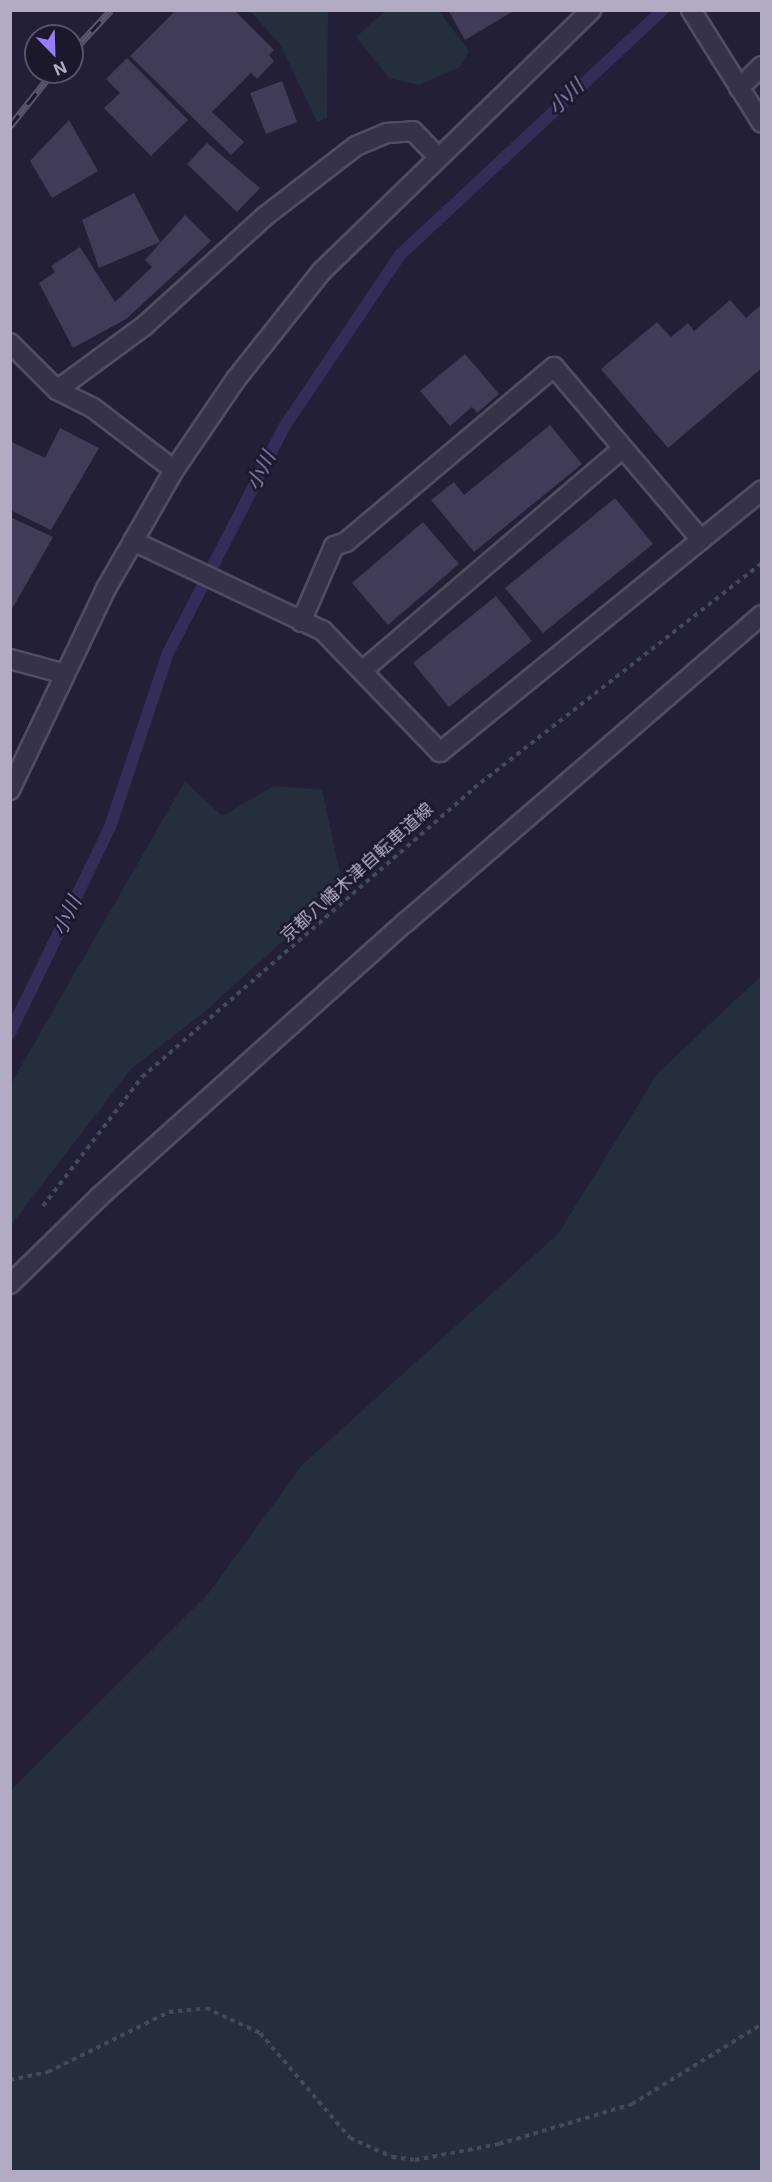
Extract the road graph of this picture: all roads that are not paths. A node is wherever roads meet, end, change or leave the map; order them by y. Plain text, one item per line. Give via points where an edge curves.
1 (591, 10) edge
2 (691, 10) edge
3 (762, 66) edge
4 (739, 88) junction
5 (762, 123) edge
6 (437, 156) junction
7 (10, 342) edge
8 (57, 390) junction
9 (623, 448) junction
10 (174, 470) junction
11 (762, 490) edge
12 (701, 540) junction
13 (133, 541) junction
14 (762, 615) edge
15 (301, 622) junction
16 (10, 659) edge
17 (362, 671) junction
18 (65, 674) junction
19 (10, 790) edge
20 (10, 1284) edge

1 - 6 street
2 - 4 street
3 - 4 street
4 - 5 street
6 - 8 street via 413,131 387,133 356,146 273,209 144,326
6 - 10 street via 322,271
7 - 8 street
8 - 10 street via 93,408
9 - 12 street
9 - 15 street via 554,367 346,542 334,546
9 - 17 street
10 - 13 street
11 - 12 street
12 - 17 street via 440,752
13 - 15 street
13 - 18 street
14 - 20 street via 388,938 99,1197
15 - 17 street via 323,632
16 - 18 street
18 - 19 street

